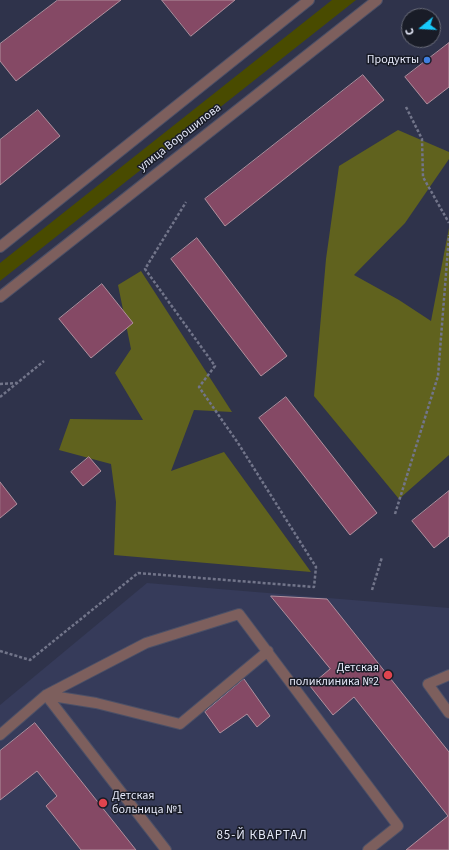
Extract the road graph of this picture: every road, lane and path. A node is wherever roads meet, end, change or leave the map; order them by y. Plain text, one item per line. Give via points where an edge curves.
1 (309, 0) edge
2 (377, 0) edge
3 (406, 107) dead end
4 (186, 202) dead end
5 (449, 223) edge
6 (449, 235) edge
7 (0, 247) edge
8 (0, 297) edge
9 (44, 361) dead end
10 (17, 383) junction
11 (0, 384) edge
12 (0, 398) edge
13 (395, 514) dead end
14 (382, 557) dead end
15 (372, 590) dead end
16 (268, 651) junction
17 (0, 652) edge
18 (449, 675) edge
19 (46, 695) junction
20 (449, 713) edge
21 (0, 735) edge
22 (166, 850) edge
23 (368, 850) edge

1 - 7 street
2 - 8 street, улица Ворошилова
3 - 5 path via 422,139 423,177
4 - 17 path via 145,269 215,366 199,387 238,443 316,567 314,587 138,573 30,660
6 - 13 path via 438,376
9 - 10 path
10 - 11 path
10 - 12 path
14 - 15 path
16 - 19 street via 180,724 96,703
16 - 19 street via 239,614 146,643
16 - 23 street via 398,826
18 - 20 street via 428,684
19 - 21 street
19 - 22 street

